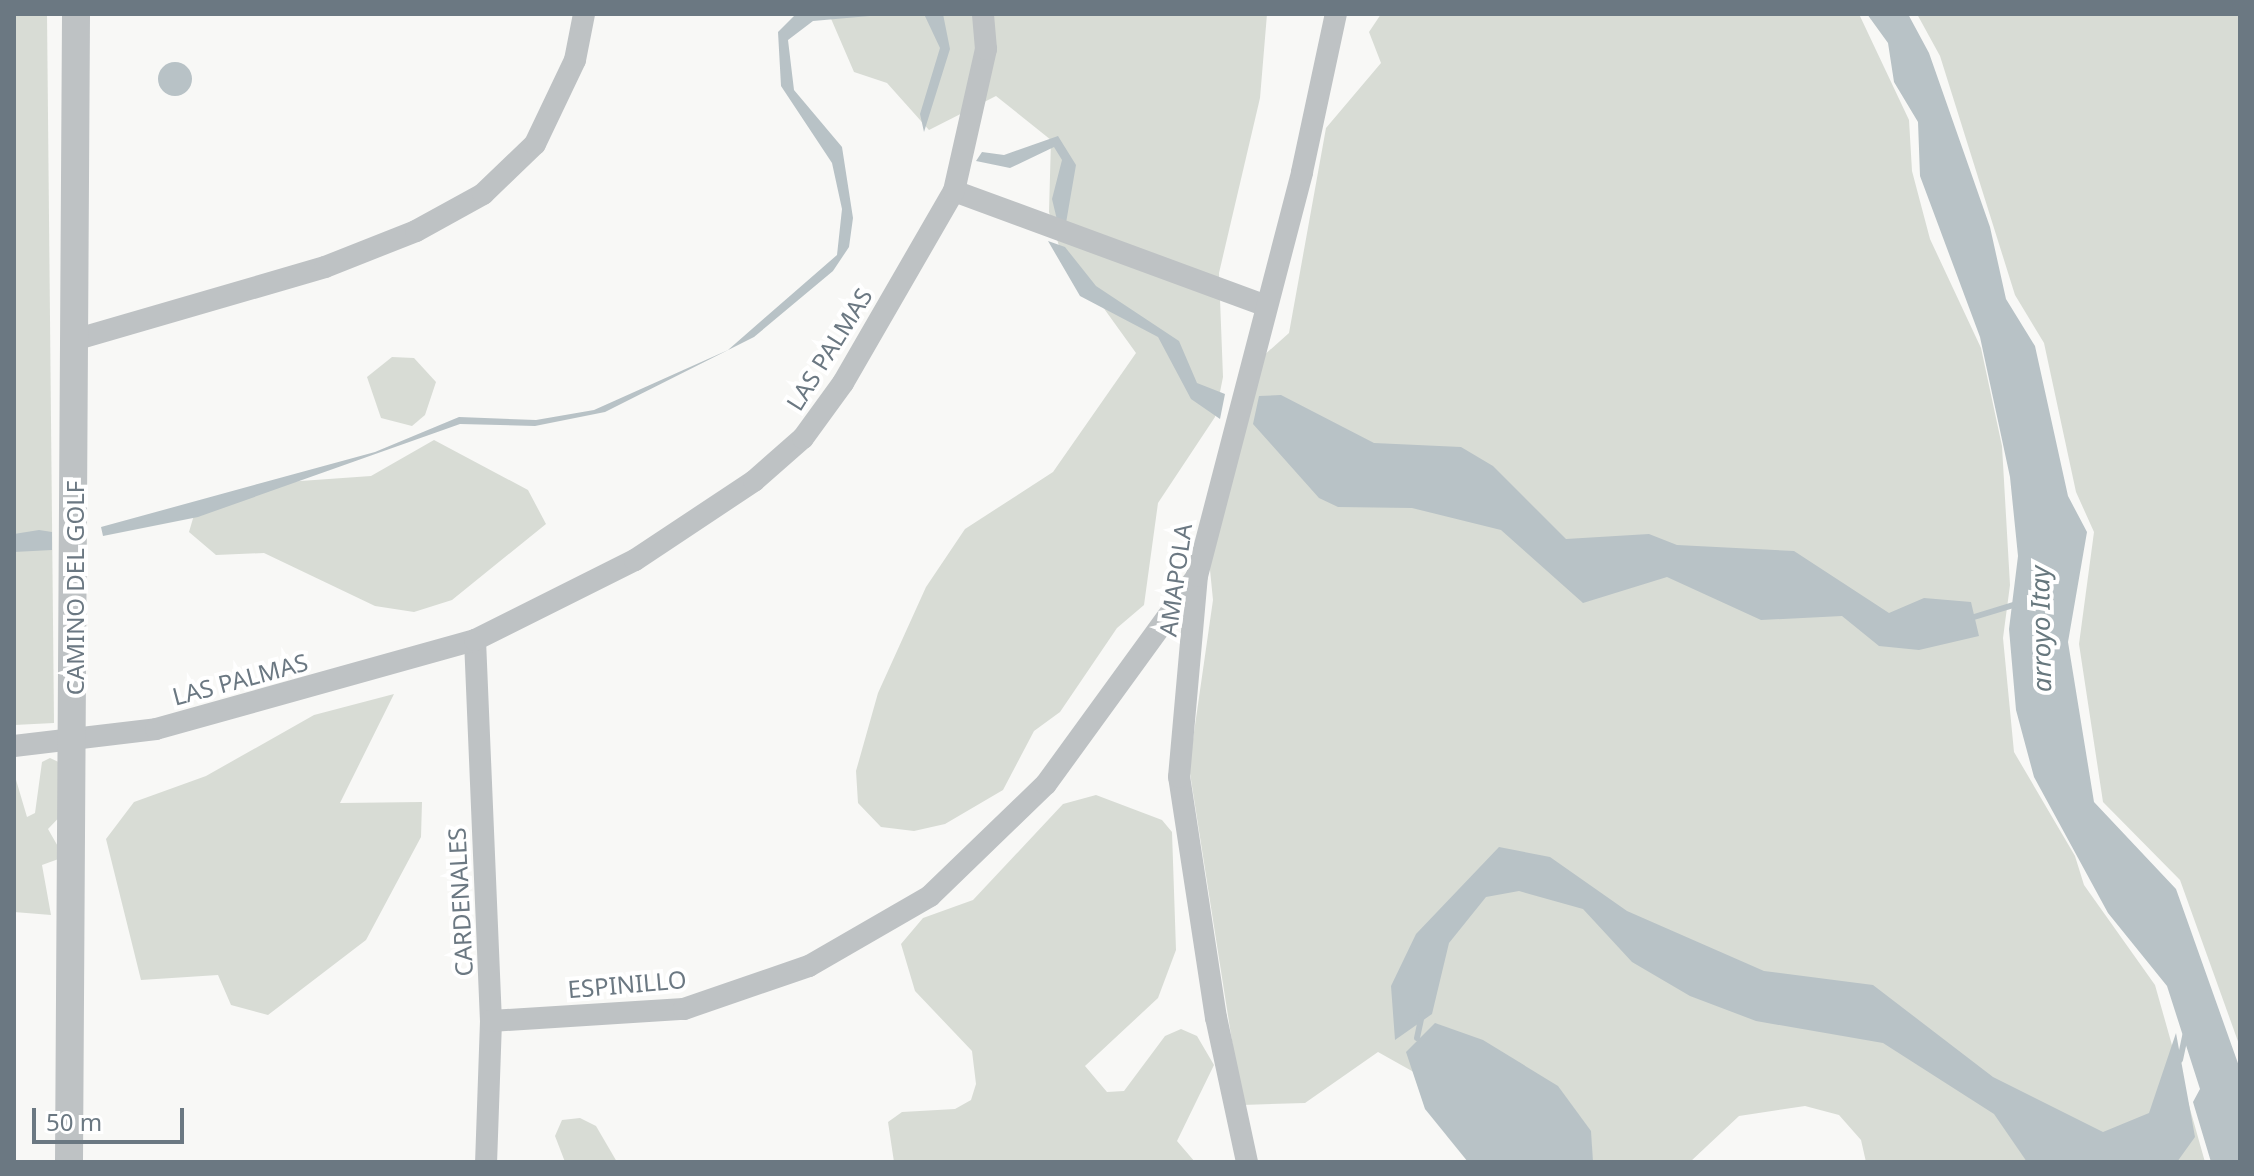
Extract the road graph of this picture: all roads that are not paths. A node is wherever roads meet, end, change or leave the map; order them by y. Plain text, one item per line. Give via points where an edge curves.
1 (76, 14) edge
2 (584, 14) edge
3 (983, 14) edge
4 (1336, 14) edge
5 (954, 191) junction
6 (1266, 306) junction
7 (74, 340) junction
8 (1197, 576) junction
9 (475, 640) junction
10 (76, 741) junction
11 (14, 746) edge
12 (491, 1021) junction
13 (69, 1162) edge
14 (486, 1162) edge
15 (1247, 1162) edge

1 - 7 street, CAMINO DEL GOLF
2 - 7 street via 575,60 535,144 483,194 416,231 312,272
3 - 5 street, LAS PALMAS via 986,49
4 - 6 street, AMAPOLA
5 - 6 street
5 - 9 street, LAS PALMAS via 803,438 754,481 635,560
6 - 8 street, AMAPOLA
7 - 10 street, CAMINO DEL GOLF
8 - 12 street, ESPINILLO via 1096,722 984,850 930,896 809,966 684,1009
8 - 15 street, AMAPOLA via 1179,777 1216,1018
9 - 10 street, LAS PALMAS via 227,711
9 - 12 street, CARDENALES
10 - 11 street, LAS PALMAS
10 - 13 street, CAMINO DEL GOLF
12 - 14 street, CARDENALES

